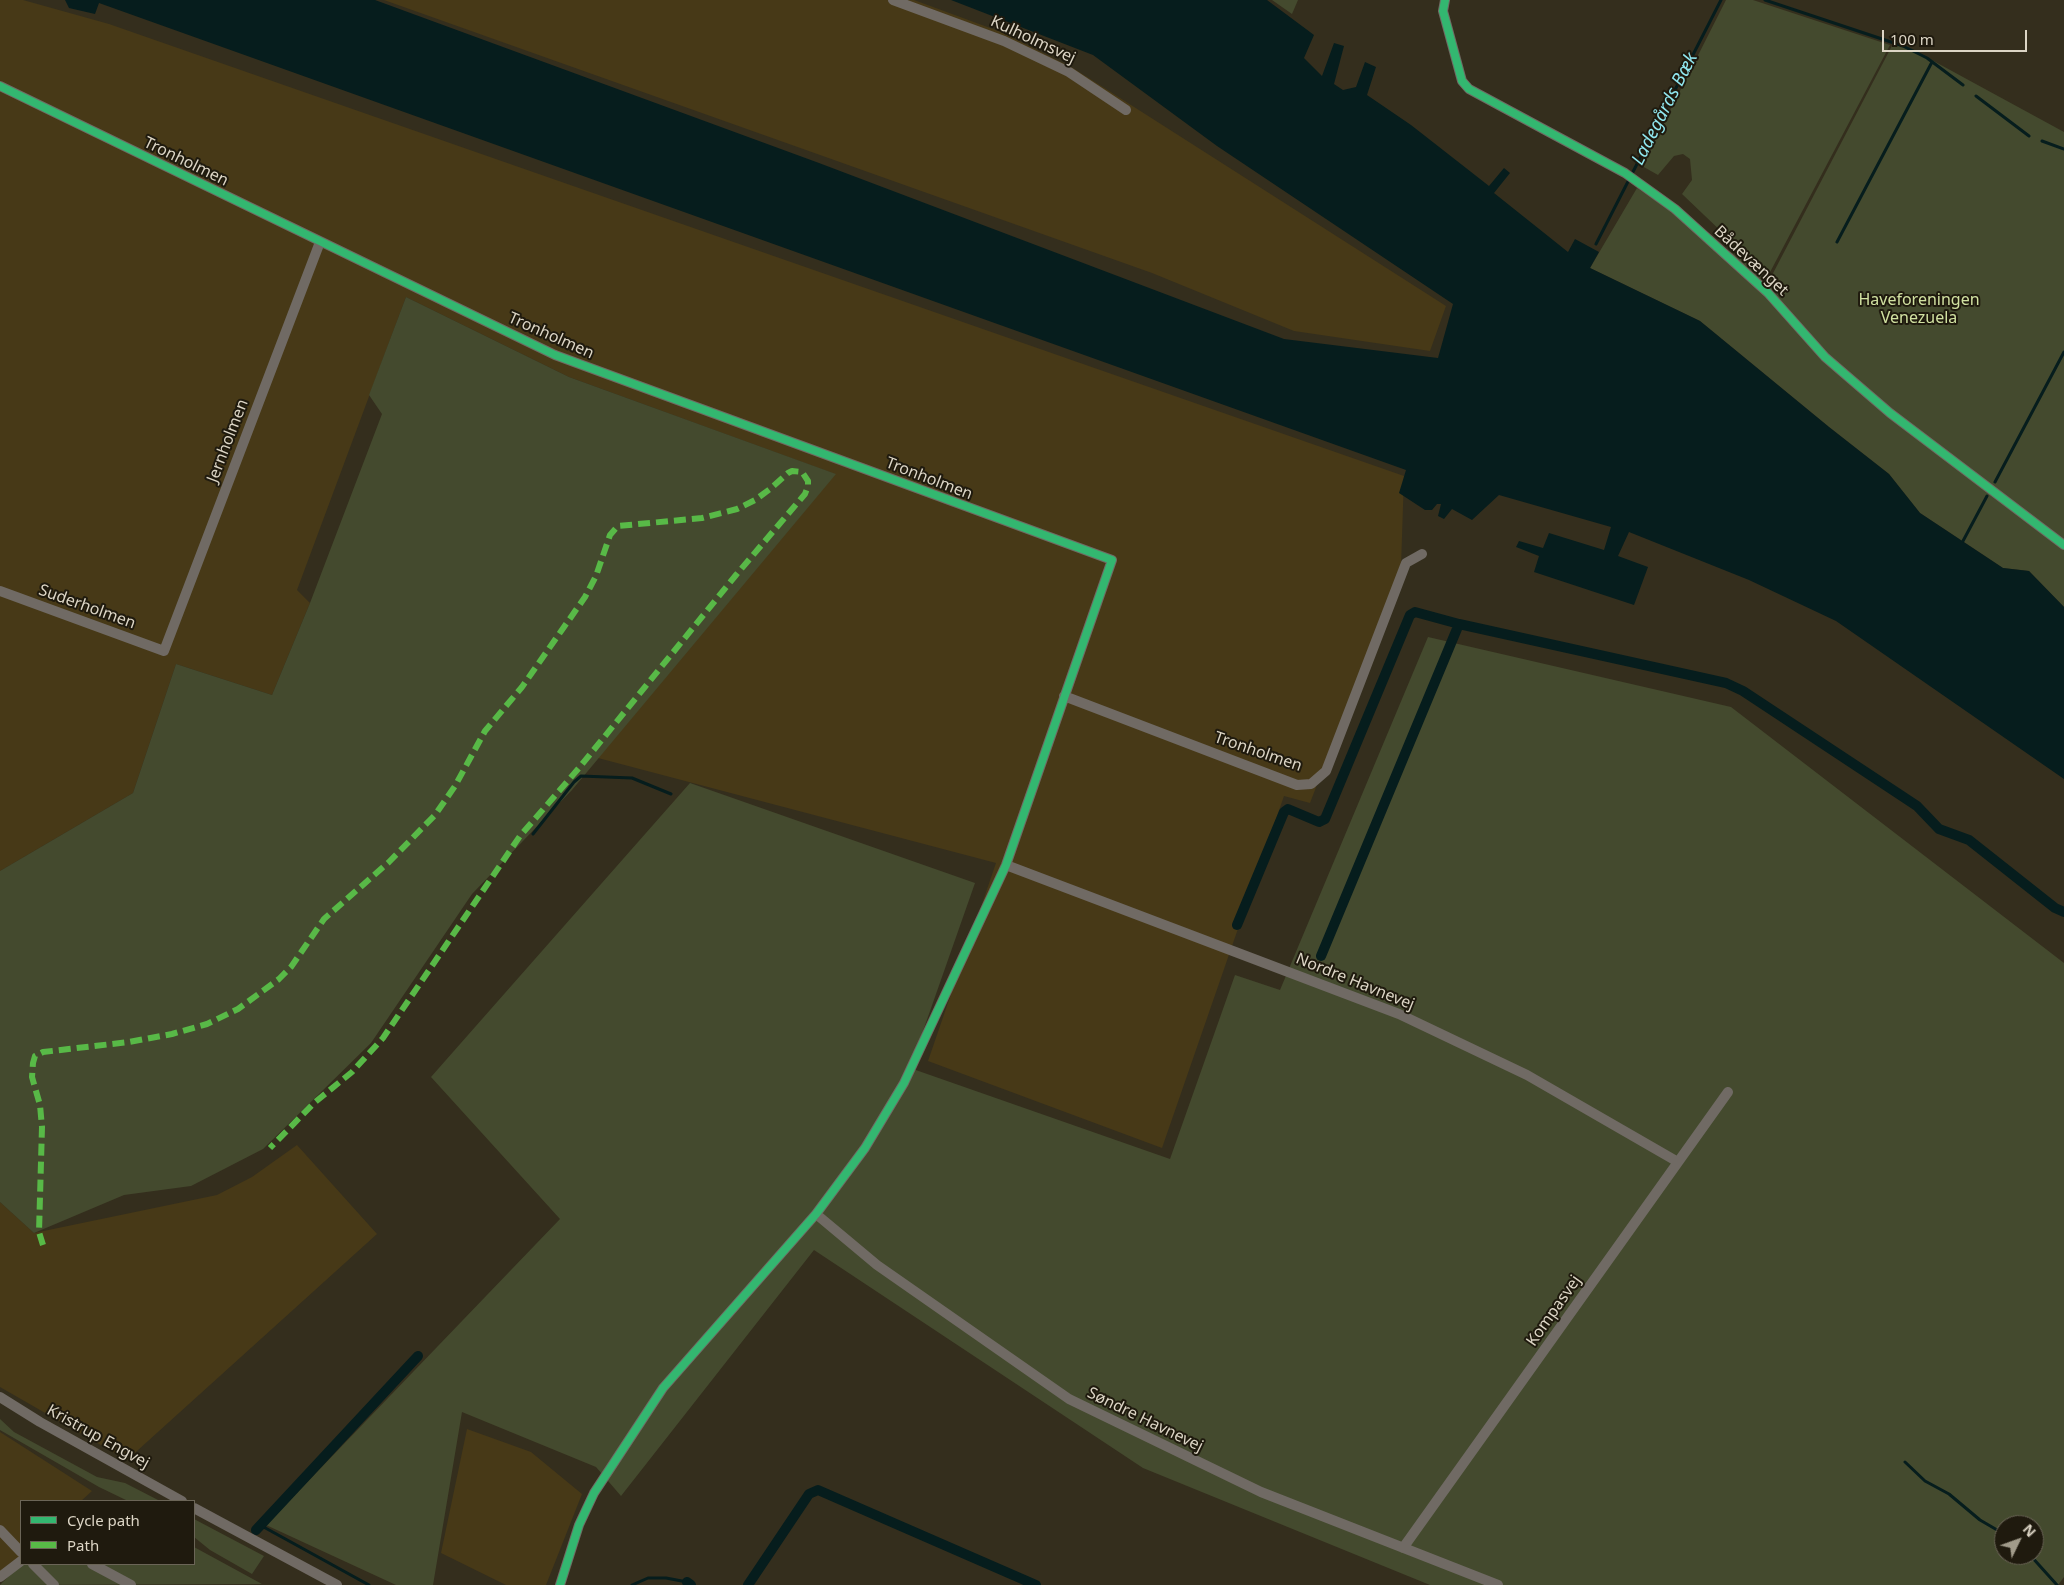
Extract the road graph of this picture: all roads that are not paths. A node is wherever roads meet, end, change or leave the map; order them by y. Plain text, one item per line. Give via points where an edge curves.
1 (893, 0) edge
2 (1445, 0) edge
3 (0, 86) edge
4 (1126, 110) dead end
5 (320, 242) junction
6 (2064, 545) edge
7 (1422, 554) dead end
8 (0, 591) edge
9 (164, 651) joint
10 (1064, 696) junction
11 (1006, 865) junction
12 (1728, 1092) dead end
13 (1678, 1162) junction
14 (816, 1214) junction
15 (0, 1397) edge
16 (180, 1500) edge
17 (195, 1509) edge
18 (0, 1530) edge
19 (1403, 1548) junction
20 (20, 1551) edge
21 (20, 1562) edge
22 (34, 1565) edge
23 (94, 1565) edge
24 (0, 1577) edge
25 (54, 1585) edge
26 (131, 1585) edge
27 (338, 1585) edge
28 (560, 1585) edge
29 (1498, 1585) edge

1 - 4 street, Kulholmsvej via 1004,41 1069,72
2 - 6 street, Bådevænget via 1443,11 1462,81 1469,89 1625,174 1675,209 1768,292 1825,357 1890,414
3 - 5 street, Tronholmen
5 - 9 street, Jernholmen
5 - 10 street, Tronholmen via 555,355 1112,560
7 - 10 street, Tronholmen via 1406,563 1326,771 1311,784 1297,785
8 - 9 street, Suderholmen
10 - 11 street
11 - 13 street, Nordre Havnevej via 1399,1014 1527,1075
11 - 14 street via 904,1083 865,1148
12 - 13 street, Kompasvej
13 - 19 street, Kompasvej
14 - 19 street, Søndre Havnevej via 877,1265 1069,1399 1261,1492
14 - 28 street via 663,1388 594,1492 579,1525
15 - 16 street, Kristrup Engvej
17 - 27 street
18 - 20 street
19 - 29 street, Søndre Havnevej
21 - 24 street
22 - 25 street
23 - 26 street

